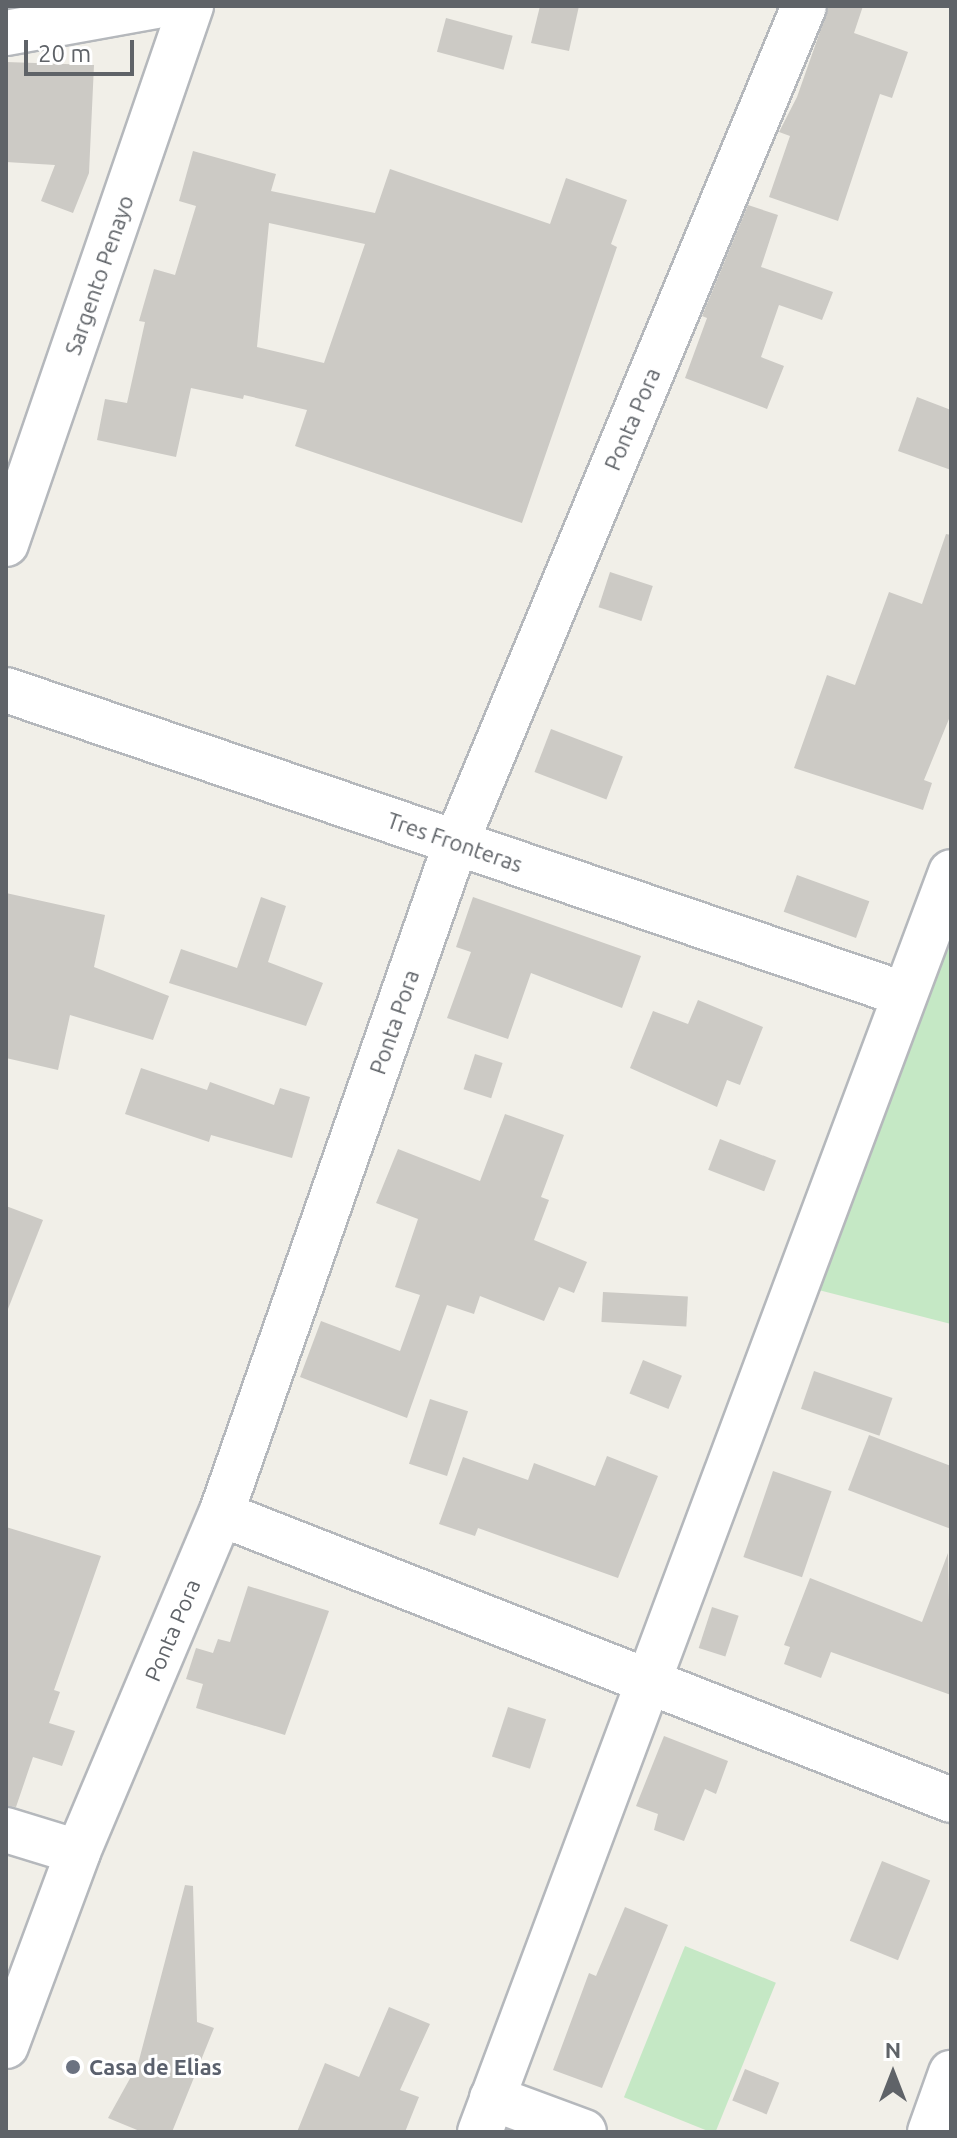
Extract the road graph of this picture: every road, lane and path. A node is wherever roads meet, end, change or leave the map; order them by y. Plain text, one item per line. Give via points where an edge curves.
1 (156, 6) edge
2 (191, 6) edge
3 (804, 6) edge
4 (6, 33) edge
5 (6, 544) edge
6 (6, 690) edge
7 (456, 843) junction
8 (951, 872) edge
9 (903, 994) junction
10 (221, 1514) junction
11 (652, 1682) junction
12 (951, 1800) edge
13 (6, 1830) edge
14 (78, 1852) junction
15 (6, 2046) edge
16 (951, 2073) edge
17 (486, 2115) edge
18 (584, 2132) edge
19 (930, 2132) edge

1 - 4 street
2 - 5 street, Sargento Penayo
3 - 7 street, Ponta Pora
6 - 7 street, Tres Fronteras
7 - 9 street, Tres Fronteras
7 - 10 street, Ponta Pora
8 - 9 street
9 - 11 street
10 - 11 street
10 - 14 street, Ponta Pora
11 - 12 street
11 - 17 street
13 - 14 street
14 - 15 street, Ponta Pora
16 - 19 street
17 - 18 street

